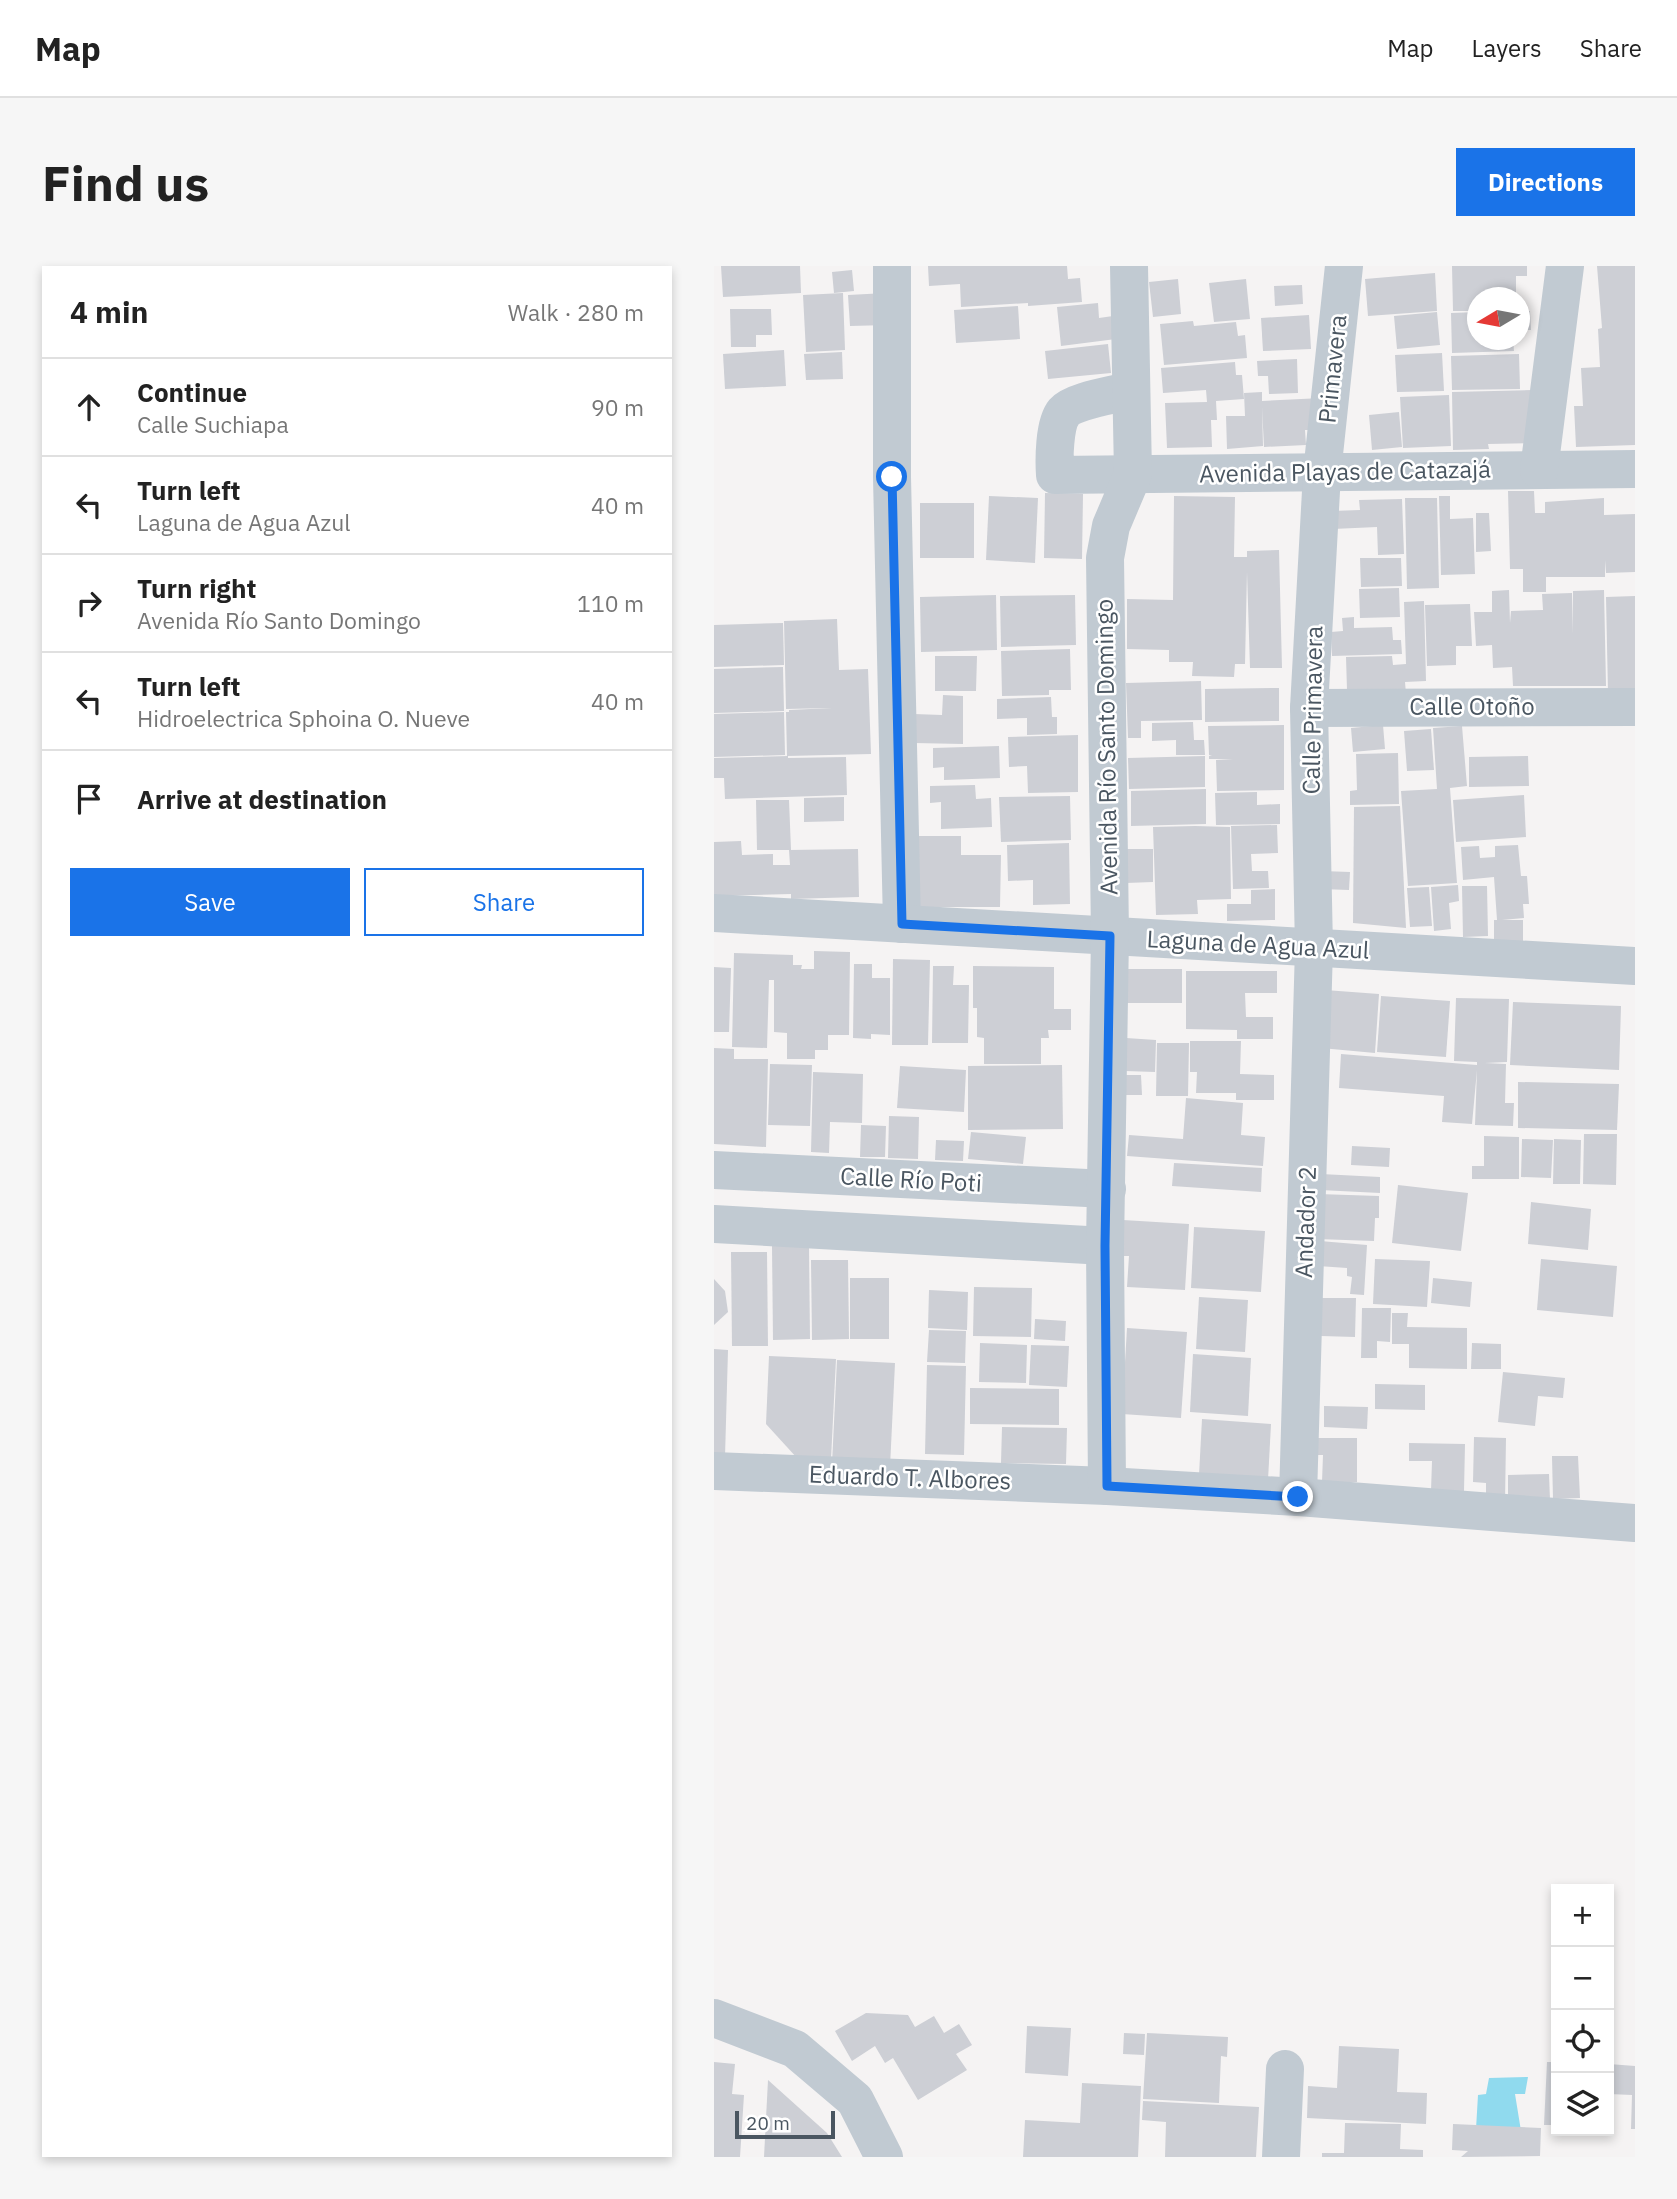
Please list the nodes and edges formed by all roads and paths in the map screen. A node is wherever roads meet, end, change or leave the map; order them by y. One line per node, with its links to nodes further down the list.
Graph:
1 (892, 266): 13 (street)
2 (1129, 266): 5 (street, Avenida Río Santo Domingo)
3 (1344, 266): 8 (street, Primavera)
4 (1565, 266): 7 (street)
5 (1131, 390): 9 (street, Avenida Río Santo Domingo); 9 (street, Avenida Playas de Catazajá)
6 (1635, 469): 7 (street, Avenida Playas de Catazajá)
7 (1539, 471): 8 (street, Avenida Playas de Catazajá)
8 (1322, 473): 9 (street, Avenida Playas de Catazajá); 11 (street, Calle Primavera)
9 (1133, 474): 14 (street, Avenida Río Santo Domingo)
10 (1635, 707): 11 (street, Calle Otoño)
11 (1309, 708): 15 (street, Calle Primavera)
12 (714, 913): 13 (street, Laguna de Agua Azul)
13 (902, 924): 14 (street, Laguna de Agua Azul)
14 (1110, 936): 15 (street, Laguna de Agua Azul); 18 (street, Avenida Río Santo Domingo)
15 (1314, 948): 16 (street, Laguna de Agua Azul); 23 (street, Andador 2)
16 (1635, 967)
17 (714, 1170): 18 (street, Calle Río Poti)
18 (1107, 1189): 20 (street, Avenida Río Santo Domingo)
19 (714, 1224): 20 (street)
20 (1105, 1246): 22 (street, Avenida Río Santo Domingo)
21 (714, 1471): 22 (street, Eduardo T. Albores)
22 (1107, 1486): 23 (street, Eduardo T. Albores)
23 (1298, 1497): 24 (street, Eduardo T. Albores)
24 (1635, 1523)
25 (714, 2018): 27 (street)
26 (1285, 2069): 28 (street)
27 (884, 2157)
28 (1281, 2157)

